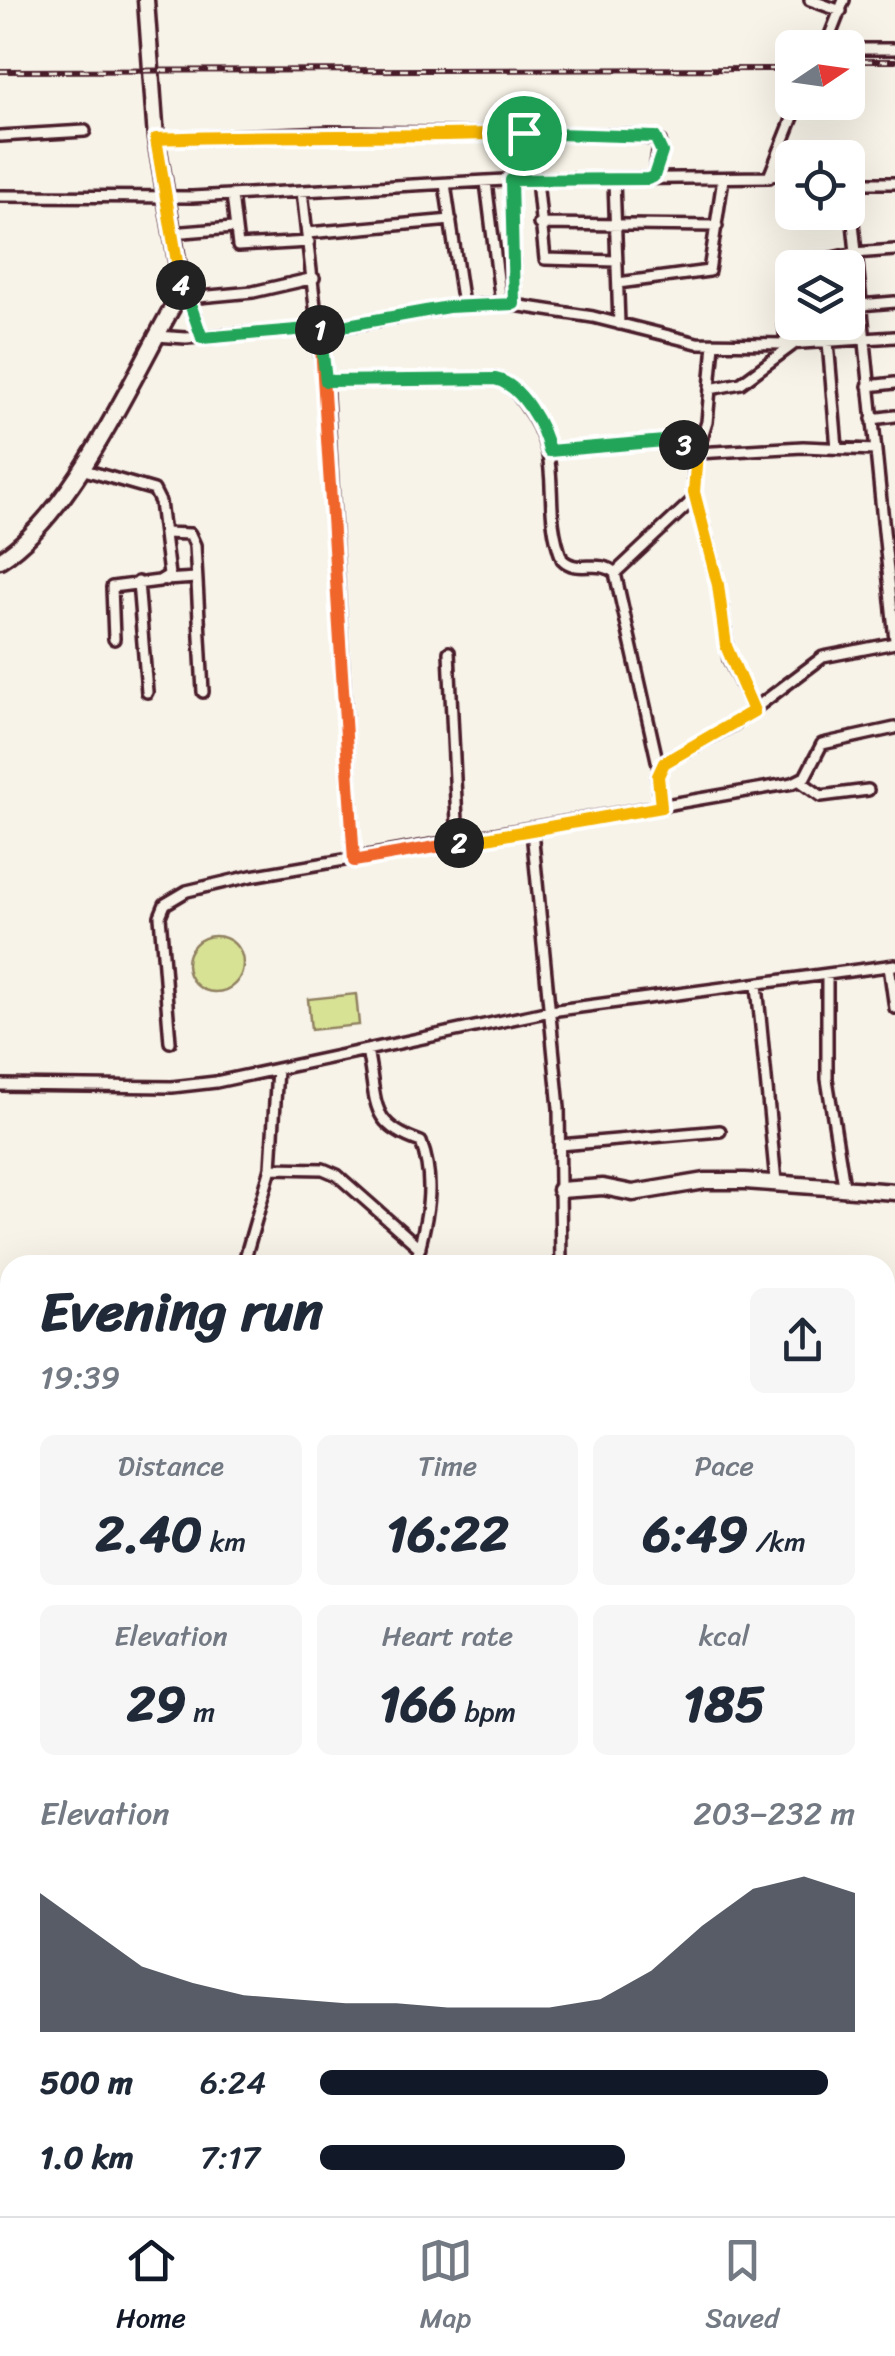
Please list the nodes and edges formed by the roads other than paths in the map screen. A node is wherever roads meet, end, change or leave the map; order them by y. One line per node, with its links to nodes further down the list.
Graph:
1 (146, 0): 10 (main road)
2 (810, 0): 3 (street)
3 (842, 5): 4 (street)
4 (832, 30)
5 (865, 49): 6 (street)
6 (895, 49)
7 (792, 120): 11 (street)
8 (86, 131): 9 (street)
9 (0, 136)
10 (156, 139): 13 (street); 25 (main road)
11 (772, 174): 12 (street); 14 (street)
12 (775, 175)
13 (654, 176): 14 (street); 17 (street)
14 (723, 178): 29 (street)
15 (511, 180): 16 (street); 18 (street); 41 (street)
16 (537, 180): 17 (street); 28 (street)
17 (614, 180): 27 (street)
18 (486, 182): 21 (street); 40 (street)
19 (865, 183): 20 (street)
20 (895, 183)
21 (446, 184): 22 (street); 26 (street)
22 (302, 190): 23 (street); 32 (street)
23 (232, 195): 25 (street); 30 (street)
24 (0, 196): 25 (street)
25 (163, 196): 31 (main road)
26 (450, 220): 32 (street); 43 (street)
27 (616, 222): 28 (street); 29 (street); 35 (street)
28 (540, 224): 35 (street)
29 (717, 226): 37 (street)
30 (233, 228): 31 (street); 32 (street)
31 (170, 233): 38 (main road)
32 (308, 237): 36 (street)
33 (895, 250): 34 (street)
34 (865, 252)
35 (617, 261): 37 (street)
36 (314, 278): 38 (street); 45 (street)
37 (618, 283): 44 (street)
38 (183, 299): 46 (main road); 48 (street)
39 (895, 302): 42 (street)
40 (501, 303): 41 (street); 43 (street)
41 (514, 304): 44 (street)
42 (865, 305)
43 (463, 306): 45 (street)
44 (619, 324): 54 (street)
45 (320, 328): 48 (street); 56 (street)
46 (156, 336): 48 (street); 66 (main road)
47 (895, 337): 49 (street)
48 (202, 338)
49 (865, 339)
50 (791, 340): 55 (street)
51 (851, 340): 53 (street)
52 (862, 340): 58 (street)
53 (828, 342): 55 (street); 62 (street)
54 (714, 344): 55 (street); 59 (street)
55 (791, 344): 59 (street)
56 (326, 381): 64 (street); 87 (street)
57 (895, 383): 58 (street)
58 (868, 386): 61 (street)
59 (710, 389): 65 (street)
60 (895, 416): 61 (street)
61 (872, 419): 63 (street)
62 (837, 448): 63 (street); 65 (street)
63 (876, 450): 75 (street)
64 (549, 451): 65 (street); 70 (street)
65 (697, 452): 67 (street)
66 (81, 469): 68 (street); 69 (main road)
67 (695, 498): 70 (street); 79 (street)
68 (164, 533): 71 (street); 72 (street)
69 (0, 560)
70 (615, 573): 81 (street)
71 (196, 578): 72 (street); 78 (street)
72 (166, 580): 73 (street)
73 (138, 582): 74 (street); 77 (street)
74 (114, 639)
75 (895, 642): 79 (street)
76 (449, 652): 86 (street)
77 (147, 692)
78 (203, 692)
79 (754, 711): 81 (street)
80 (895, 728): 82 (street)
81 (659, 769): 84 (street)
82 (800, 780): 83 (street); 84 (street)
83 (868, 790)
84 (661, 807): 85 (street)
85 (532, 831): 86 (street); 92 (street)
86 (458, 843): 87 (street)
87 (354, 861): 93 (street)
88 (892, 966): 89 (street); 91 (street)
89 (827, 975): 90 (street); 101 (street)
90 (756, 984): 92 (street); 100 (street)
91 (895, 1008)
92 (550, 1011): 94 (street); 98 (street)
93 (170, 1042)
94 (367, 1050): 95 (street); 104 (street)
95 (277, 1069): 96 (street); 99 (street)
96 (0, 1085)
97 (720, 1131): 98 (street)
98 (560, 1145): 102 (street)
99 (270, 1168): 104 (street); 105 (street)
100 (776, 1182): 101 (main road); 102 (main road)
101 (844, 1186): 103 (main road)
102 (560, 1190): 107 (street)
103 (895, 1192)
104 (420, 1248): 106 (street)
105 (246, 1255)
106 (418, 1255)
107 (561, 1255)
108 (0, 2074): 109 (street)
109 (0, 2099)

